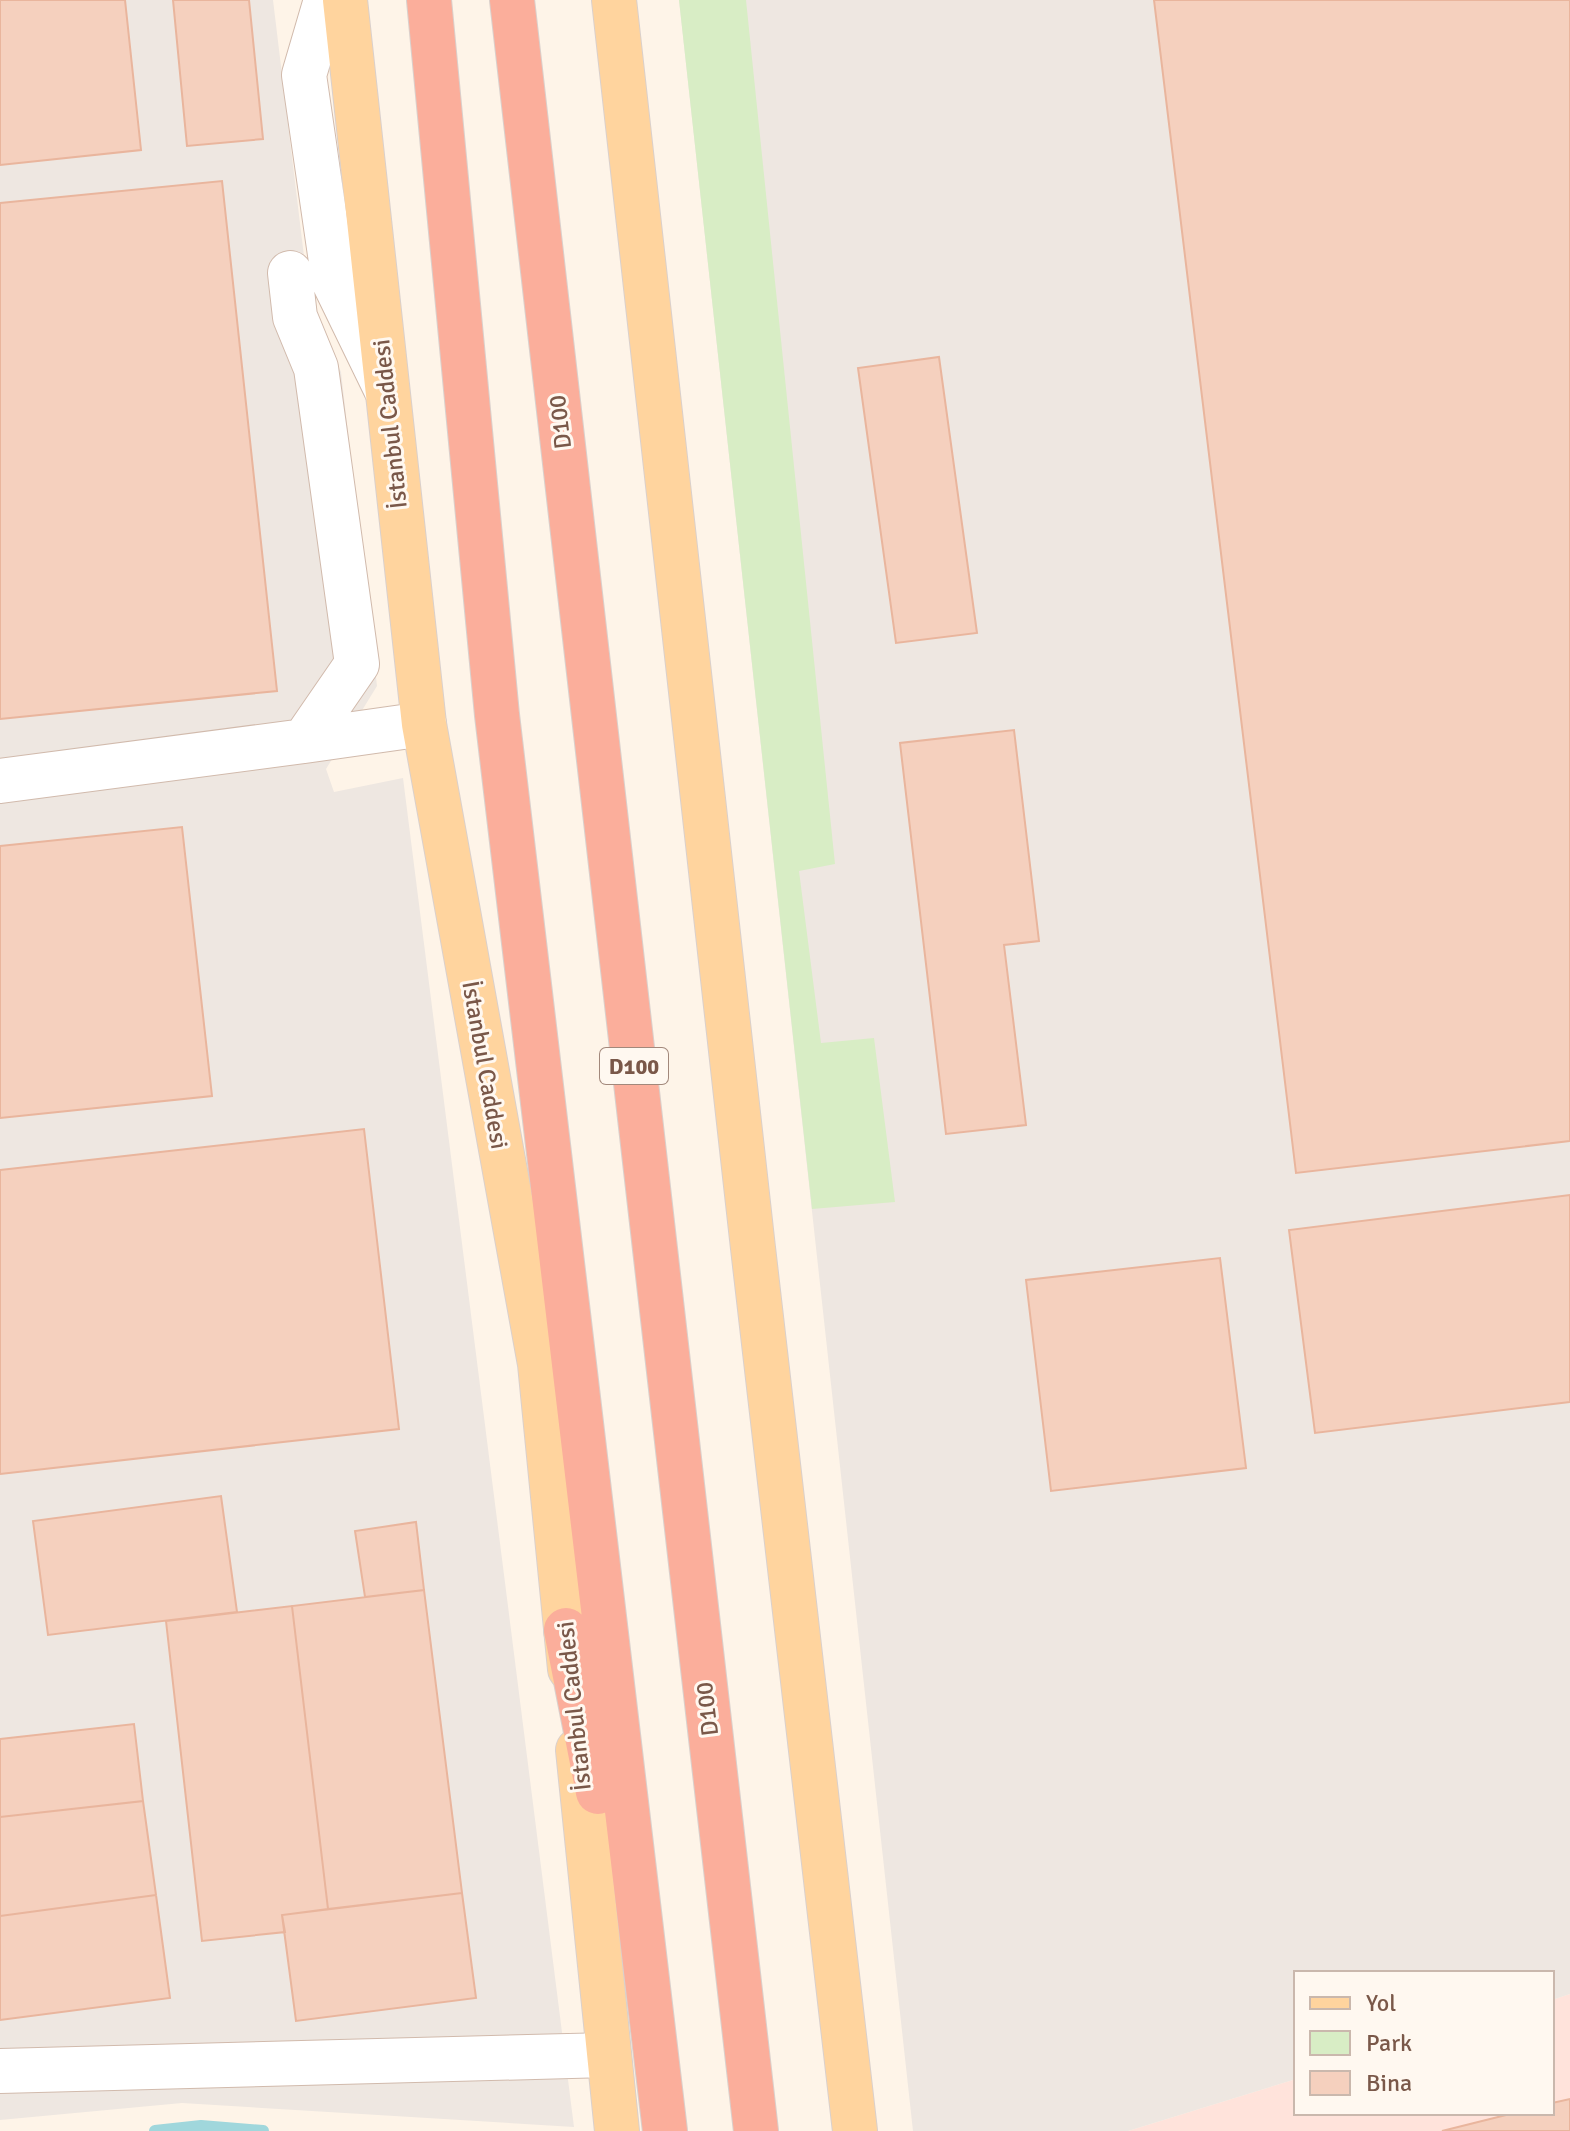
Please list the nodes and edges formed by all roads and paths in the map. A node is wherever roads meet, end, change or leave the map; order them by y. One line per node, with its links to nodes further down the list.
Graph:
1 (326, 0): 7 (lane)
2 (345, 0): 7 (main road, İstanbul Caddesi)
3 (429, 0): 15 (highway)
4 (512, 0): 16 (highway, D100 / D100)
5 (614, 0): 17 (main road)
6 (290, 273): 9 (lane)
7 (386, 389): 8 (main road, İstanbul Caddesi)
8 (424, 724): 9 (lane); 11 (main road, İstanbul Caddesi)
9 (304, 741): 10 (lane)
10 (0, 781)
11 (566, 1630): 12 (main road, İstanbul Caddesi); 15 (highway)
12 (608, 2055): 13 (lane); 14 (main road, İstanbul Caddesi)
13 (0, 2071)
14 (617, 2131)
15 (664, 2131)
16 (756, 2131)
17 (855, 2131)

